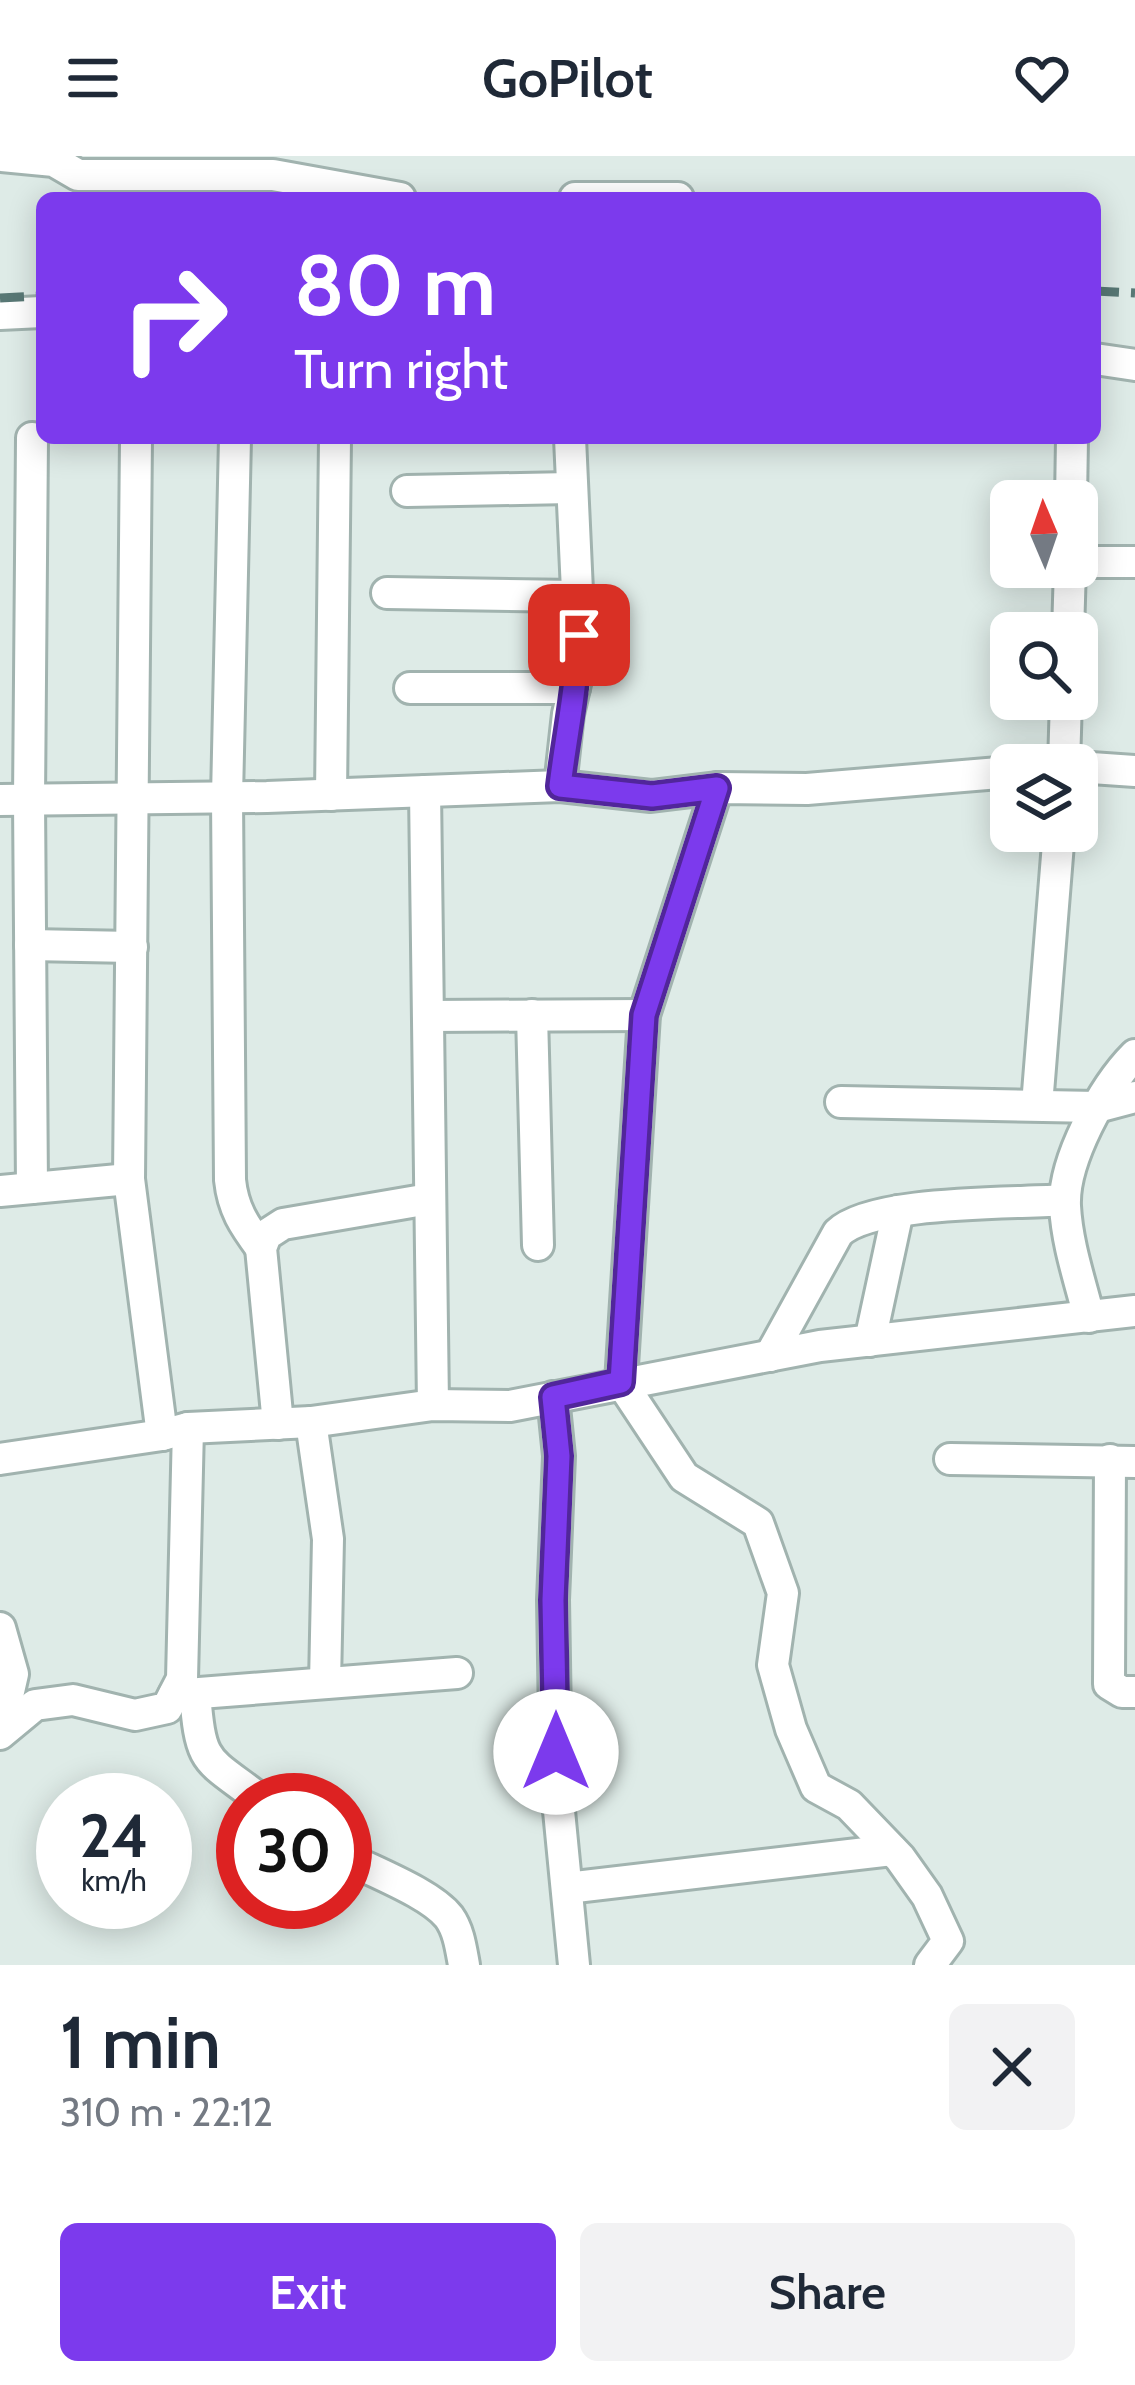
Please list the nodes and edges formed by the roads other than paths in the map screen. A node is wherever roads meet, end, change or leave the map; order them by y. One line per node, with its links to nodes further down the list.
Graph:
1 (2, 156): 2 (street)
2 (367, 192)
3 (36, 312): 4 (street)
4 (0, 314)
5 (1101, 359): 6 (street)
6 (1135, 365)
7 (32, 438): 31 (street)
8 (136, 444): 30 (street)
9 (236, 444): 29 (street)
10 (335, 444): 28 (street)
11 (570, 444): 14 (street)
12 (1072, 444): 13 (street)
13 (1071, 480)
14 (571, 488): 15 (street); 19 (street)
15 (407, 491)
16 (1135, 562): 17 (street)
17 (1098, 564)
18 (387, 593): 19 (street)
19 (575, 596): 21 (street)
20 (410, 688): 21 (street)
21 (574, 688): 25 (street)
22 (1098, 768): 23 (street)
23 (1135, 771)
24 (990, 774): 26 (street)
25 (560, 786): 26 (street); 27 (street)
26 (717, 788): 37 (street)
27 (425, 791): 28 (street); 38 (street)
28 (331, 795): 29 (street)
29 (227, 797): 30 (street); 51 (street)
30 (134, 799): 31 (street); 34 (street)
31 (14, 800): 33 (street)
32 (1057, 852): 42 (street)
33 (30, 945): 34 (street); 35 (street)
34 (132, 947): 44 (street)
35 (15, 1000): 45 (street)
36 (532, 1015): 37 (street); 38 (street); 50 (street)
37 (644, 1015): 56 (street)
38 (429, 1016): 47 (street)
39 (1135, 1055): 43 (street)
40 (1135, 1097): 43 (street)
41 (841, 1102): 42 (street)
42 (1037, 1106): 43 (street)
43 (1097, 1107): 48 (street)
44 (129, 1178): 45 (street); 61 (street)
45 (32, 1188): 46 (street)
46 (0, 1191)
47 (429, 1199): 51 (street); 58 (street)
48 (1064, 1200): 49 (street); 53 (street)
49 (898, 1211): 54 (street); 55 (street)
50 (538, 1245)
51 (261, 1248): 60 (street)
52 (1135, 1311): 53 (street)
53 (1089, 1317): 54 (street)
54 (870, 1342): 55 (street)
55 (770, 1356): 56 (street)
56 (621, 1382): 57 (street); 72 (street)
57 (553, 1397): 58 (street); 74 (street)
58 (433, 1406): 59 (street)
59 (310, 1422): 60 (street); 67 (street)
60 (278, 1424): 61 (street)
61 (175, 1432): 62 (street); 69 (street)
62 (0, 1459)
63 (950, 1460): 64 (street)
64 (1122, 1461): 68 (street)
65 (0, 1628): 70 (street)
66 (457, 1673): 67 (street)
67 (325, 1683): 69 (street)
68 (1135, 1692)
69 (184, 1694): 70 (street); 71 (street)
70 (0, 1733)
71 (226, 1773)
72 (892, 1850): 74 (street); 77 (street)
73 (372, 1872): 75 (street)
74 (567, 1888): 76 (street)
75 (464, 1965)
76 (574, 1965)
77 (930, 1965)

